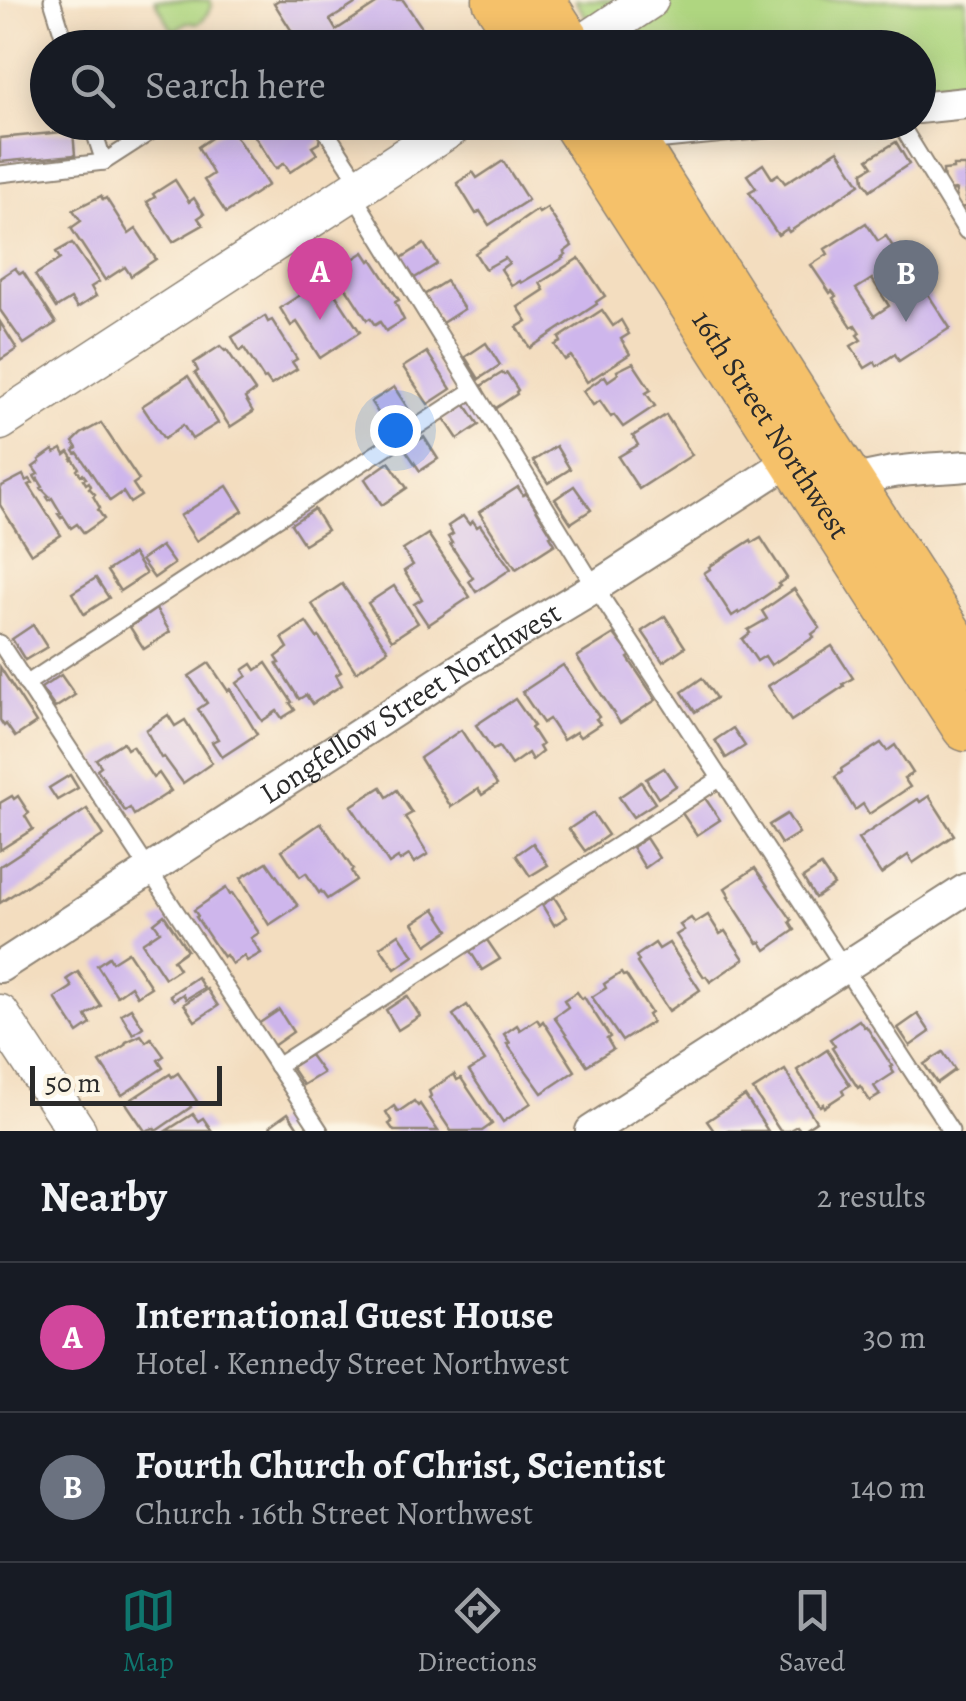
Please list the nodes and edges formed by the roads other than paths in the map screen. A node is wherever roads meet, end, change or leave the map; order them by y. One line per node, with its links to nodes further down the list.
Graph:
1 (52, 0): 5 (lane)
2 (497, 0): 6 (main road)
3 (540, 0): 7 (main road)
4 (649, 0): 8 (street)
5 (61, 30)
6 (516, 30)
7 (561, 30)
8 (602, 30)
9 (966, 103): 10 (street)
10 (936, 106)
11 (97, 140): 18 (lane)
12 (138, 140): 18 (lane)
13 (330, 140): 20 (lane)
14 (431, 140): 20 (street)
15 (589, 140): 24 (main road, 16th Street Northwest)
16 (631, 140): 24 (main road, 16th Street Northwest)
17 (909, 140): 21 (lane)
18 (104, 162): 19 (lane)
19 (0, 174)
20 (356, 188): 22 (lane); 23 (street)
21 (966, 231)
22 (473, 390): 27 (lane); 30 (lane)
23 (0, 421)
24 (807, 450): 26 (main road, 16th Street Northwest); 27 (street, Longfellow Street Northwest)
25 (966, 466): 26 (street)
26 (834, 491): 29 (main road, 16th Street Northwest); 31 (main road, 16th Street Northwest)
27 (595, 587): 32 (lane); 33 (street, Longfellow Street Northwest)
28 (0, 643): 30 (lane)
29 (966, 662)
30 (26, 684): 33 (lane)
31 (966, 727)
32 (721, 778): 36 (lane); 39 (lane)
33 (149, 871): 35 (street, Longfellow Street Northwest); 39 (lane)
34 (966, 890): 36 (street)
35 (0, 967)
36 (845, 967): 43 (street); 44 (lane)
37 (0, 1014): 41 (street)
38 (0, 1054): 40 (street)
39 (277, 1066): 42 (lane)
40 (50, 1131)
41 (76, 1131)
42 (320, 1131)
43 (590, 1131)
44 (951, 1131)

